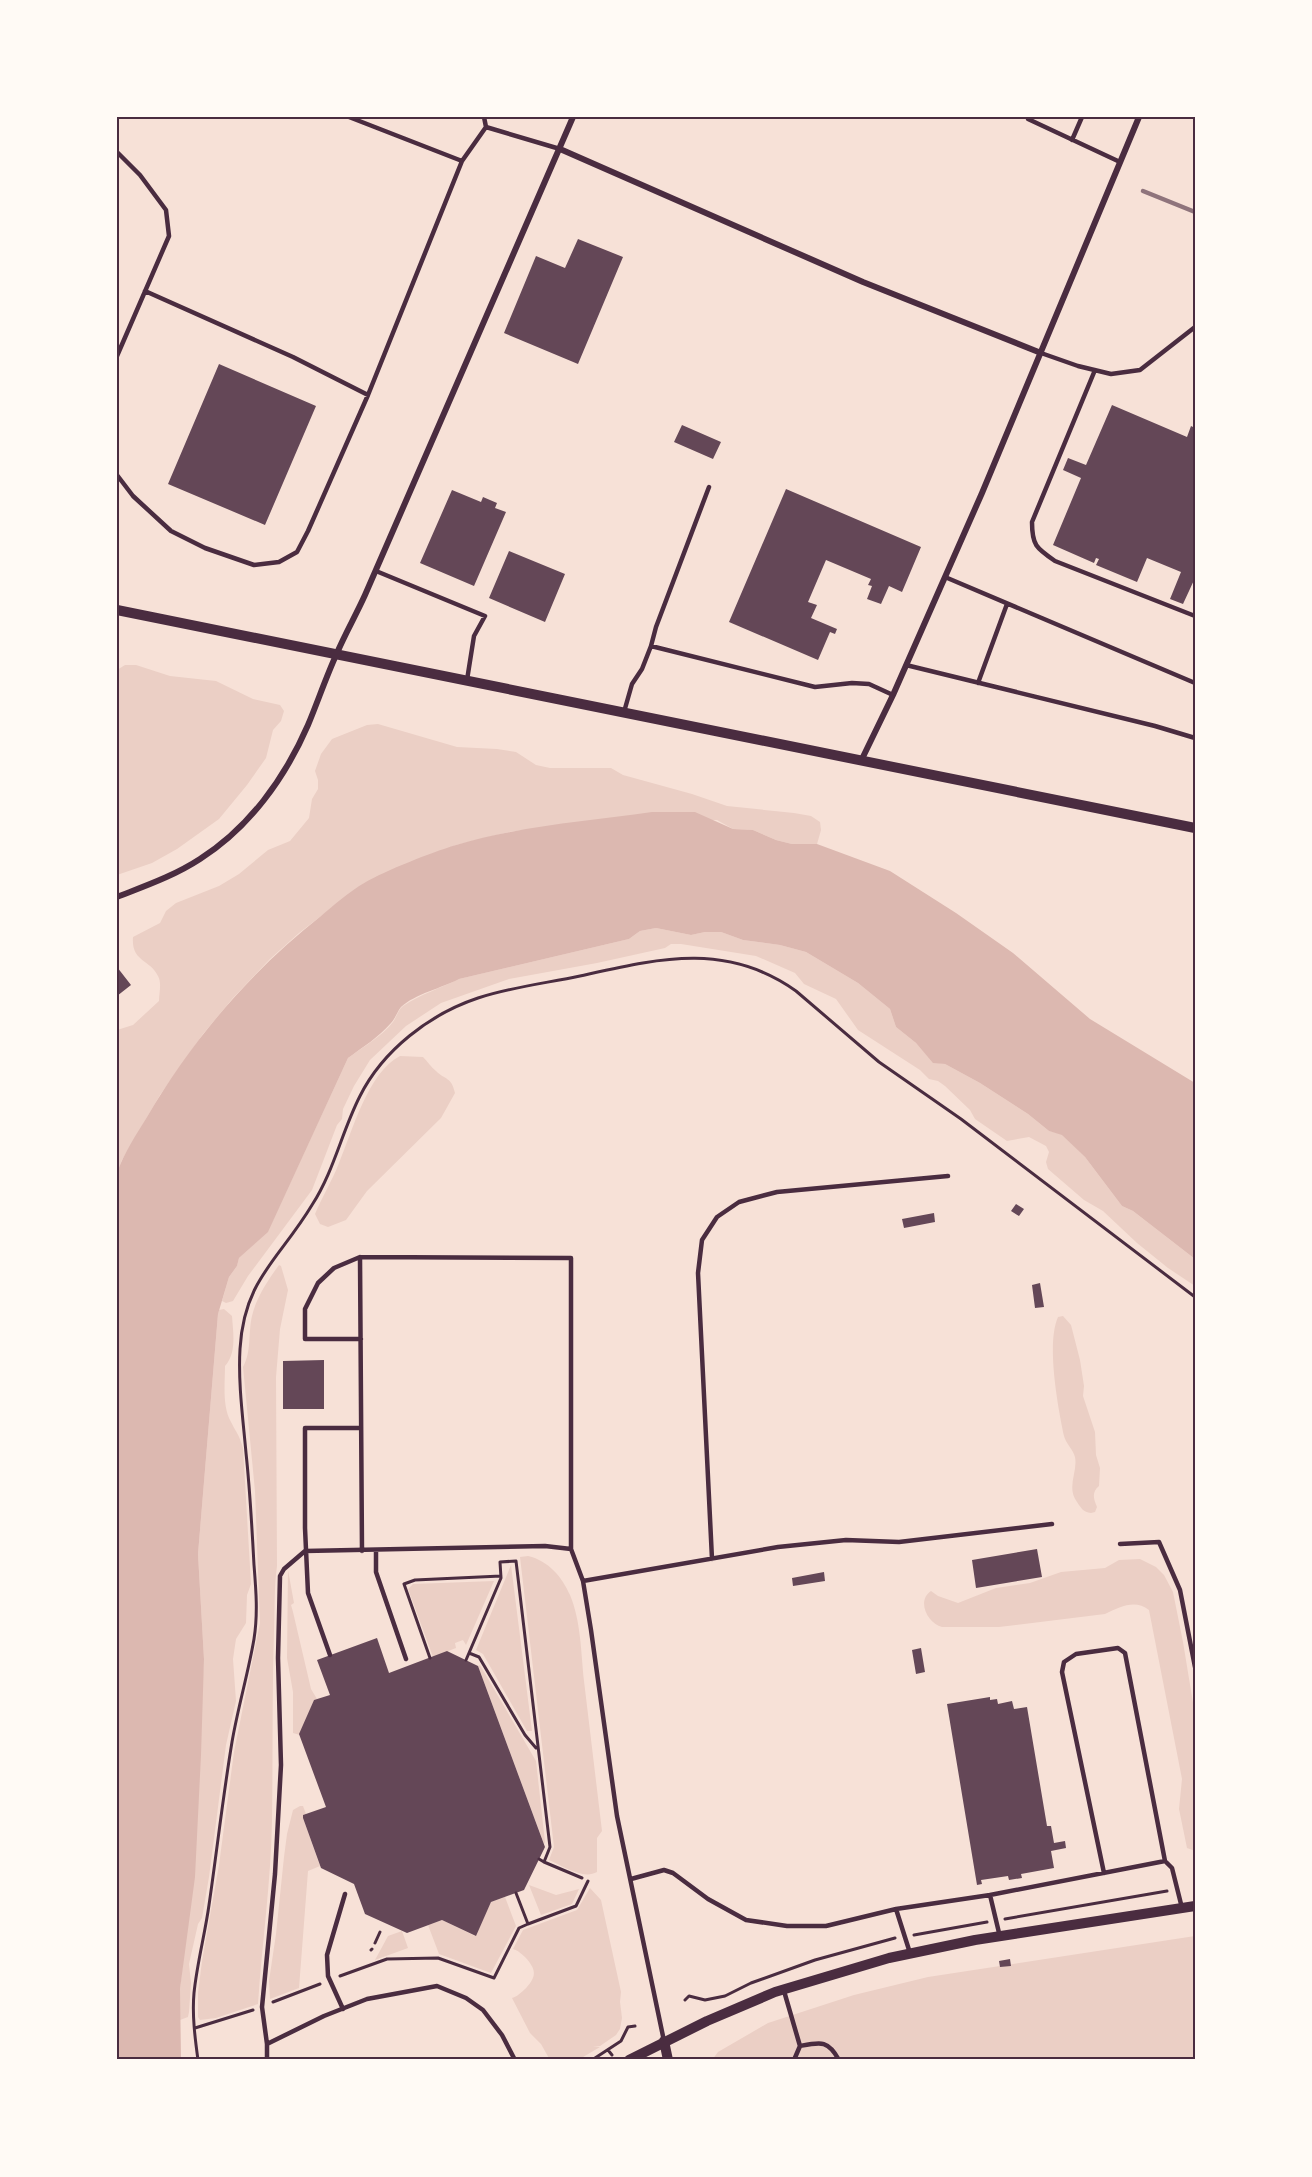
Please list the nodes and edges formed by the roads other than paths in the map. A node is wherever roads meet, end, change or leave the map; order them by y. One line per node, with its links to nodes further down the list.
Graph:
1 (349, 117): 11 (lane)
2 (484, 117): 7 (lane)
3 (573, 117): 9 (street)
4 (1028, 117): 8 (lane)
5 (1082, 117): 8 (lane)
6 (1139, 117): 12 (street)
7 (486, 127): 9 (lane); 11 (lane)
8 (1072, 140): 12 (lane)
9 (560, 148): 15 (street); 21 (street)
10 (117, 153): 13 (lane)
11 (462, 161): 18 (lane)
12 (1120, 162): 15 (street)
13 (145, 291): 16 (lane); 18 (lane)
14 (1195, 327): 17 (lane)
15 (1041, 353): 17 (lane); 22 (street)
16 (117, 356)
17 (1095, 370): 25 (lane)
18 (368, 395): 19 (lane)
19 (117, 475)
20 (708, 487): 26 (lane)
21 (376, 571): 27 (street); 29 (lane)
22 (945, 577): 23 (lane); 28 (street)
23 (1007, 604): 30 (lane); 31 (lane)
24 (117, 610): 27 (street)
25 (1195, 616)
26 (651, 646): 32 (lane); 33 (lane)
27 (336, 653): 29 (street); 37 (street)
28 (906, 665): 30 (lane); 32 (street)
29 (467, 680): 33 (street)
30 (978, 683): 34 (lane)
31 (1195, 683)
32 (893, 694): 35 (street)
33 (624, 712): 35 (street)
34 (1195, 738)
35 (861, 761): 36 (street)
36 (1195, 828)
37 (117, 897)
38 (948, 1176): 48 (lane)
39 (360, 1257): 40 (lane); 40 (lane); 44 (lane)
40 (361, 1339): 41 (lane)
41 (361, 1428): 46 (lane); 47 (lane)
42 (1052, 1524): 48 (lane)
43 (1120, 1544): 52 (lane)
44 (572, 1549): 45 (lane); 49 (lane)
45 (376, 1550): 47 (lane); 51 (lane)
46 (305, 1551): 47 (lane); 50 (lane); 66 (lane)
47 (362, 1551)
48 (712, 1559): 49 (lane)
49 (583, 1581): 55 (lane)
50 (330, 1655)
51 (406, 1659)
52 (1195, 1667)
53 (1165, 1862): 54 (lane); 54 (lane); 59 (lane)
54 (1104, 1873): 57 (lane)
55 (631, 1879): 60 (lane); 65 (lane)
56 (345, 1894): 64 (lane)
57 (990, 1895): 60 (lane); 61 (lane)
58 (1195, 1906): 59 (street)
59 (1182, 1908): 61 (street)
60 (896, 1909): 62 (lane)
61 (1000, 1937): 62 (street)
62 (910, 1953): 63 (street)
63 (783, 1990): 65 (street); 67 (lane)
64 (343, 2008): 66 (lane); 69 (lane)
65 (664, 2041): 70 (street); 71 (street)
66 (267, 2044): 68 (lane)
67 (800, 2046): 72 (lane); 73 (lane)
68 (267, 2060)
69 (515, 2060)
70 (629, 2060)
71 (668, 2060)
72 (794, 2060)
73 (839, 2060)

